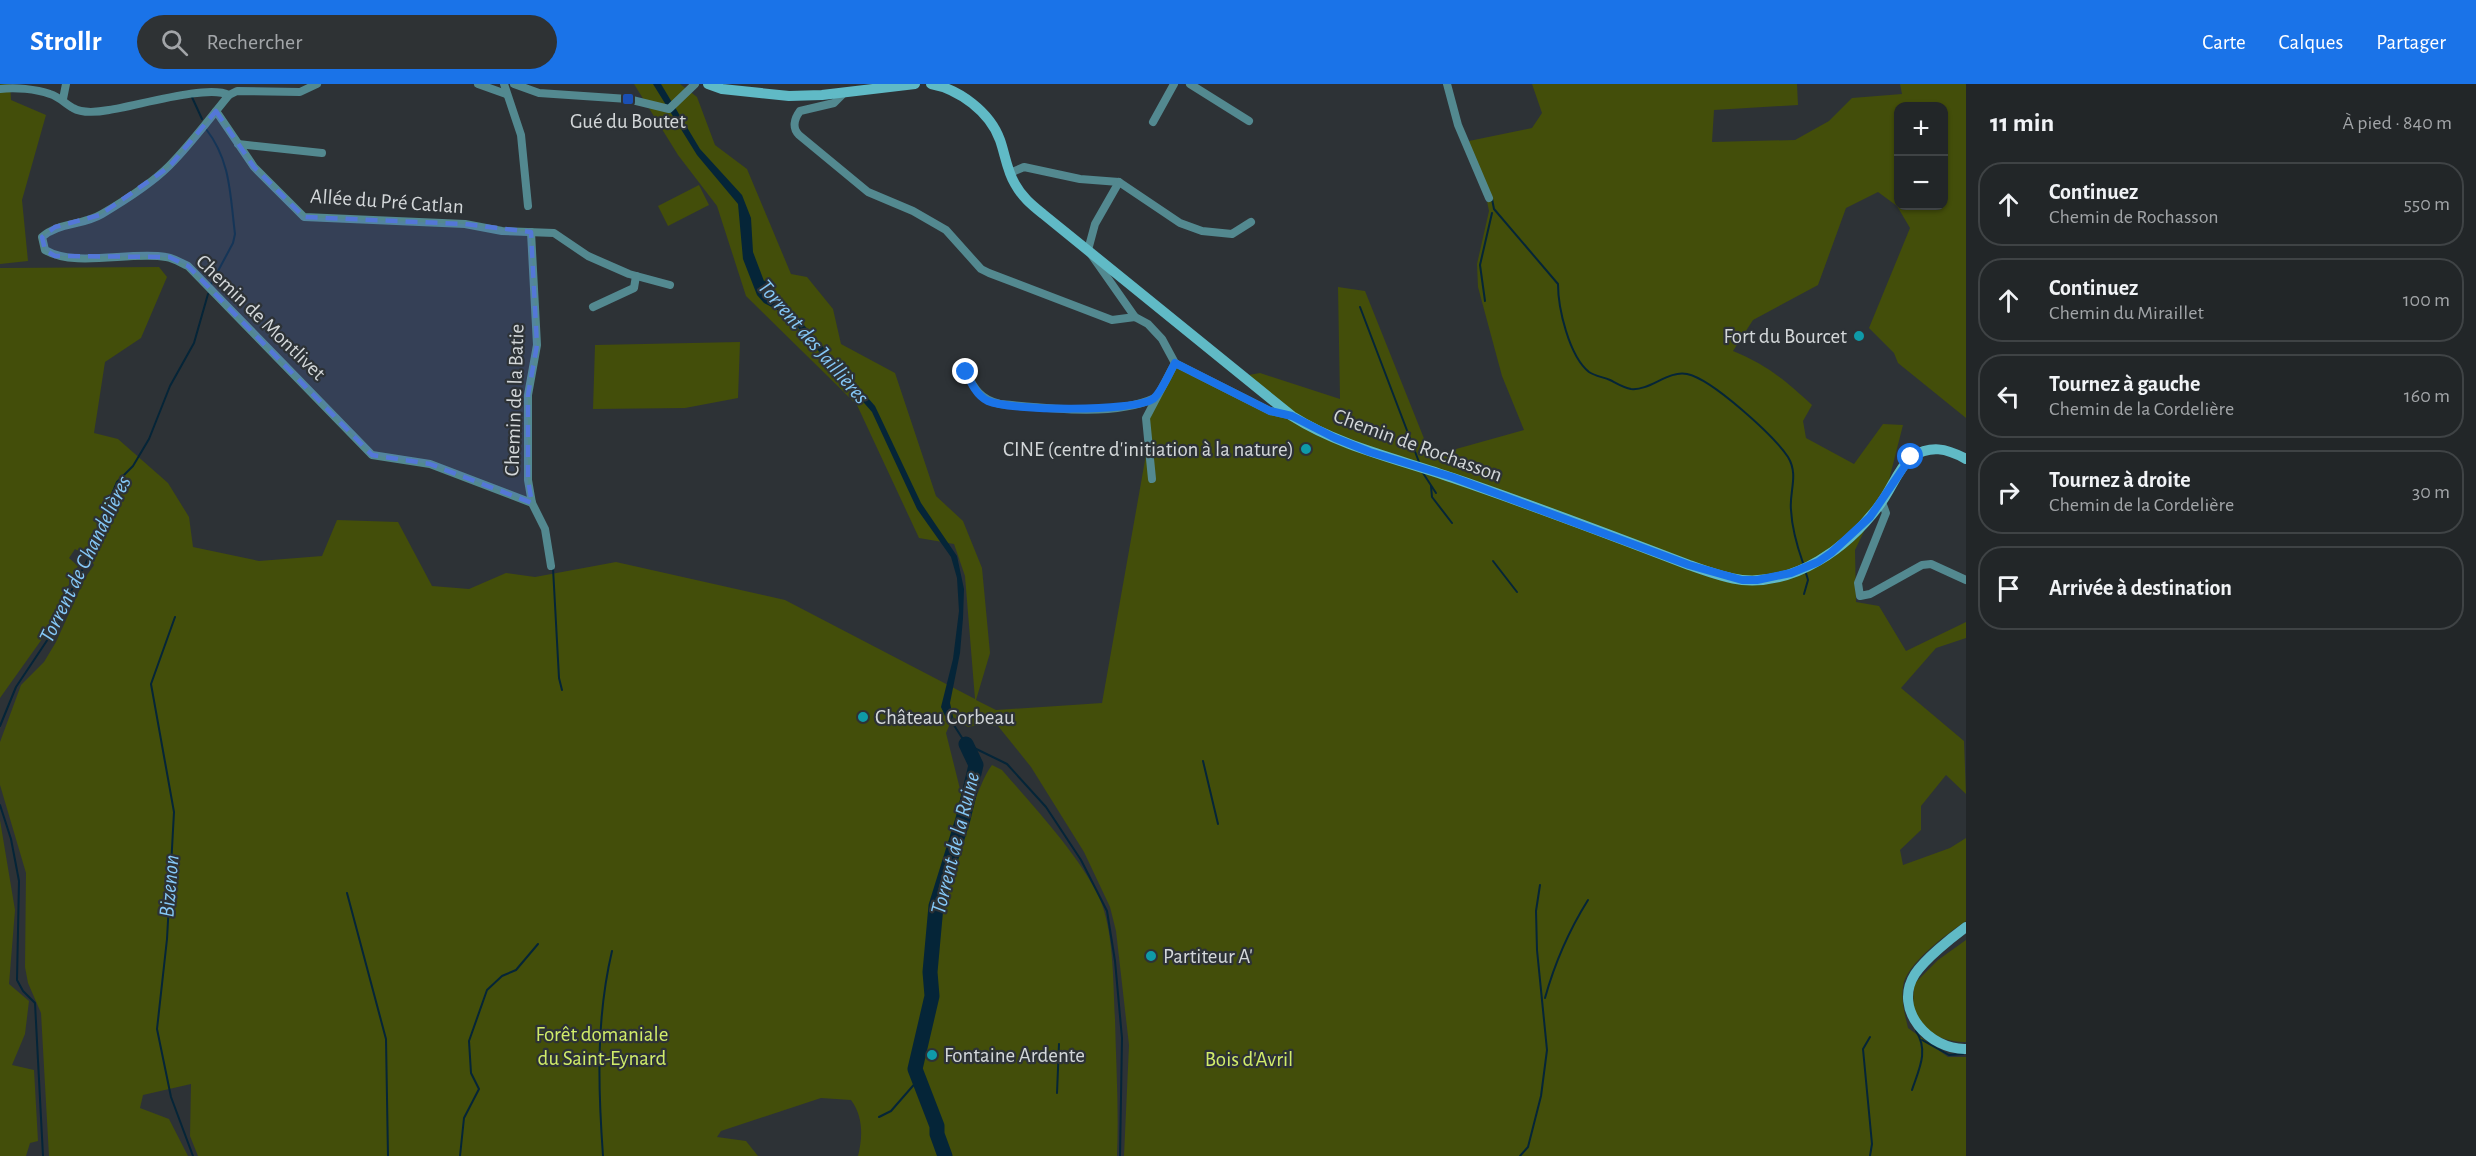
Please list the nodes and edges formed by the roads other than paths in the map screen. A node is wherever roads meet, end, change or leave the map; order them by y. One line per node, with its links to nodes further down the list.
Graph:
1 (66, 84): 17 (street)
2 (317, 84): 16 (street)
3 (478, 84): 15 (street)
4 (504, 84): 15 (street)
5 (514, 84): 6 (street)
6 (695, 84)
7 (708, 84): 14 (street)
8 (915, 84): 14 (street)
9 (931, 84): 23 (street, Chemin de Rochasson)
10 (1174, 84): 19 (street)
11 (1190, 84): 20 (street)
12 (1447, 84): 25 (street)
13 (0, 89): 17 (street)
14 (843, 93): 33 (street)
15 (506, 94): 26 (street)
16 (230, 95): 17 (street); 18 (street, Chemin de Montlivet)
17 (63, 99)
18 (216, 111): 21 (street, Allée du Pré Catlan); 41 (street, Chemin de Montlivet)
19 (1153, 122)
20 (1249, 122)
21 (238, 144): 22 (street); 28 (street, Allée du Pré Catlan)
22 (322, 153)
23 (1010, 173): 24 (street); 29 (street, Chemin de Rochasson)
24 (1119, 183): 27 (street); 29 (street)
25 (1489, 198)
26 (528, 206)
27 (1251, 222)
28 (531, 232): 30 (street, Allée du Pré Catlan); 41 (street, Chemin de la Batie)
29 (1088, 250): 33 (street); 37 (street, Chemin de Rochasson)
30 (636, 276): 31 (street, Allée du Pré Catlan); 32 (street)
31 (670, 285)
32 (593, 306)
33 (1135, 317): 34 (street)
34 (1175, 363): 36 (street); 37 (street)
35 (966, 372): 36 (street)
36 (1155, 398): 39 (street)
37 (1292, 416): 40 (street, Chemin de Rochasson)
38 (1966, 459): 40 (street, Chemin de Rochasson)
39 (1152, 479)
40 (1882, 502): 43 (street)
41 (532, 503): 42 (street, Chemin de la Batie)
42 (551, 566)
43 (1966, 580)
44 (1966, 927): 45 (street)
45 (1966, 1049)

